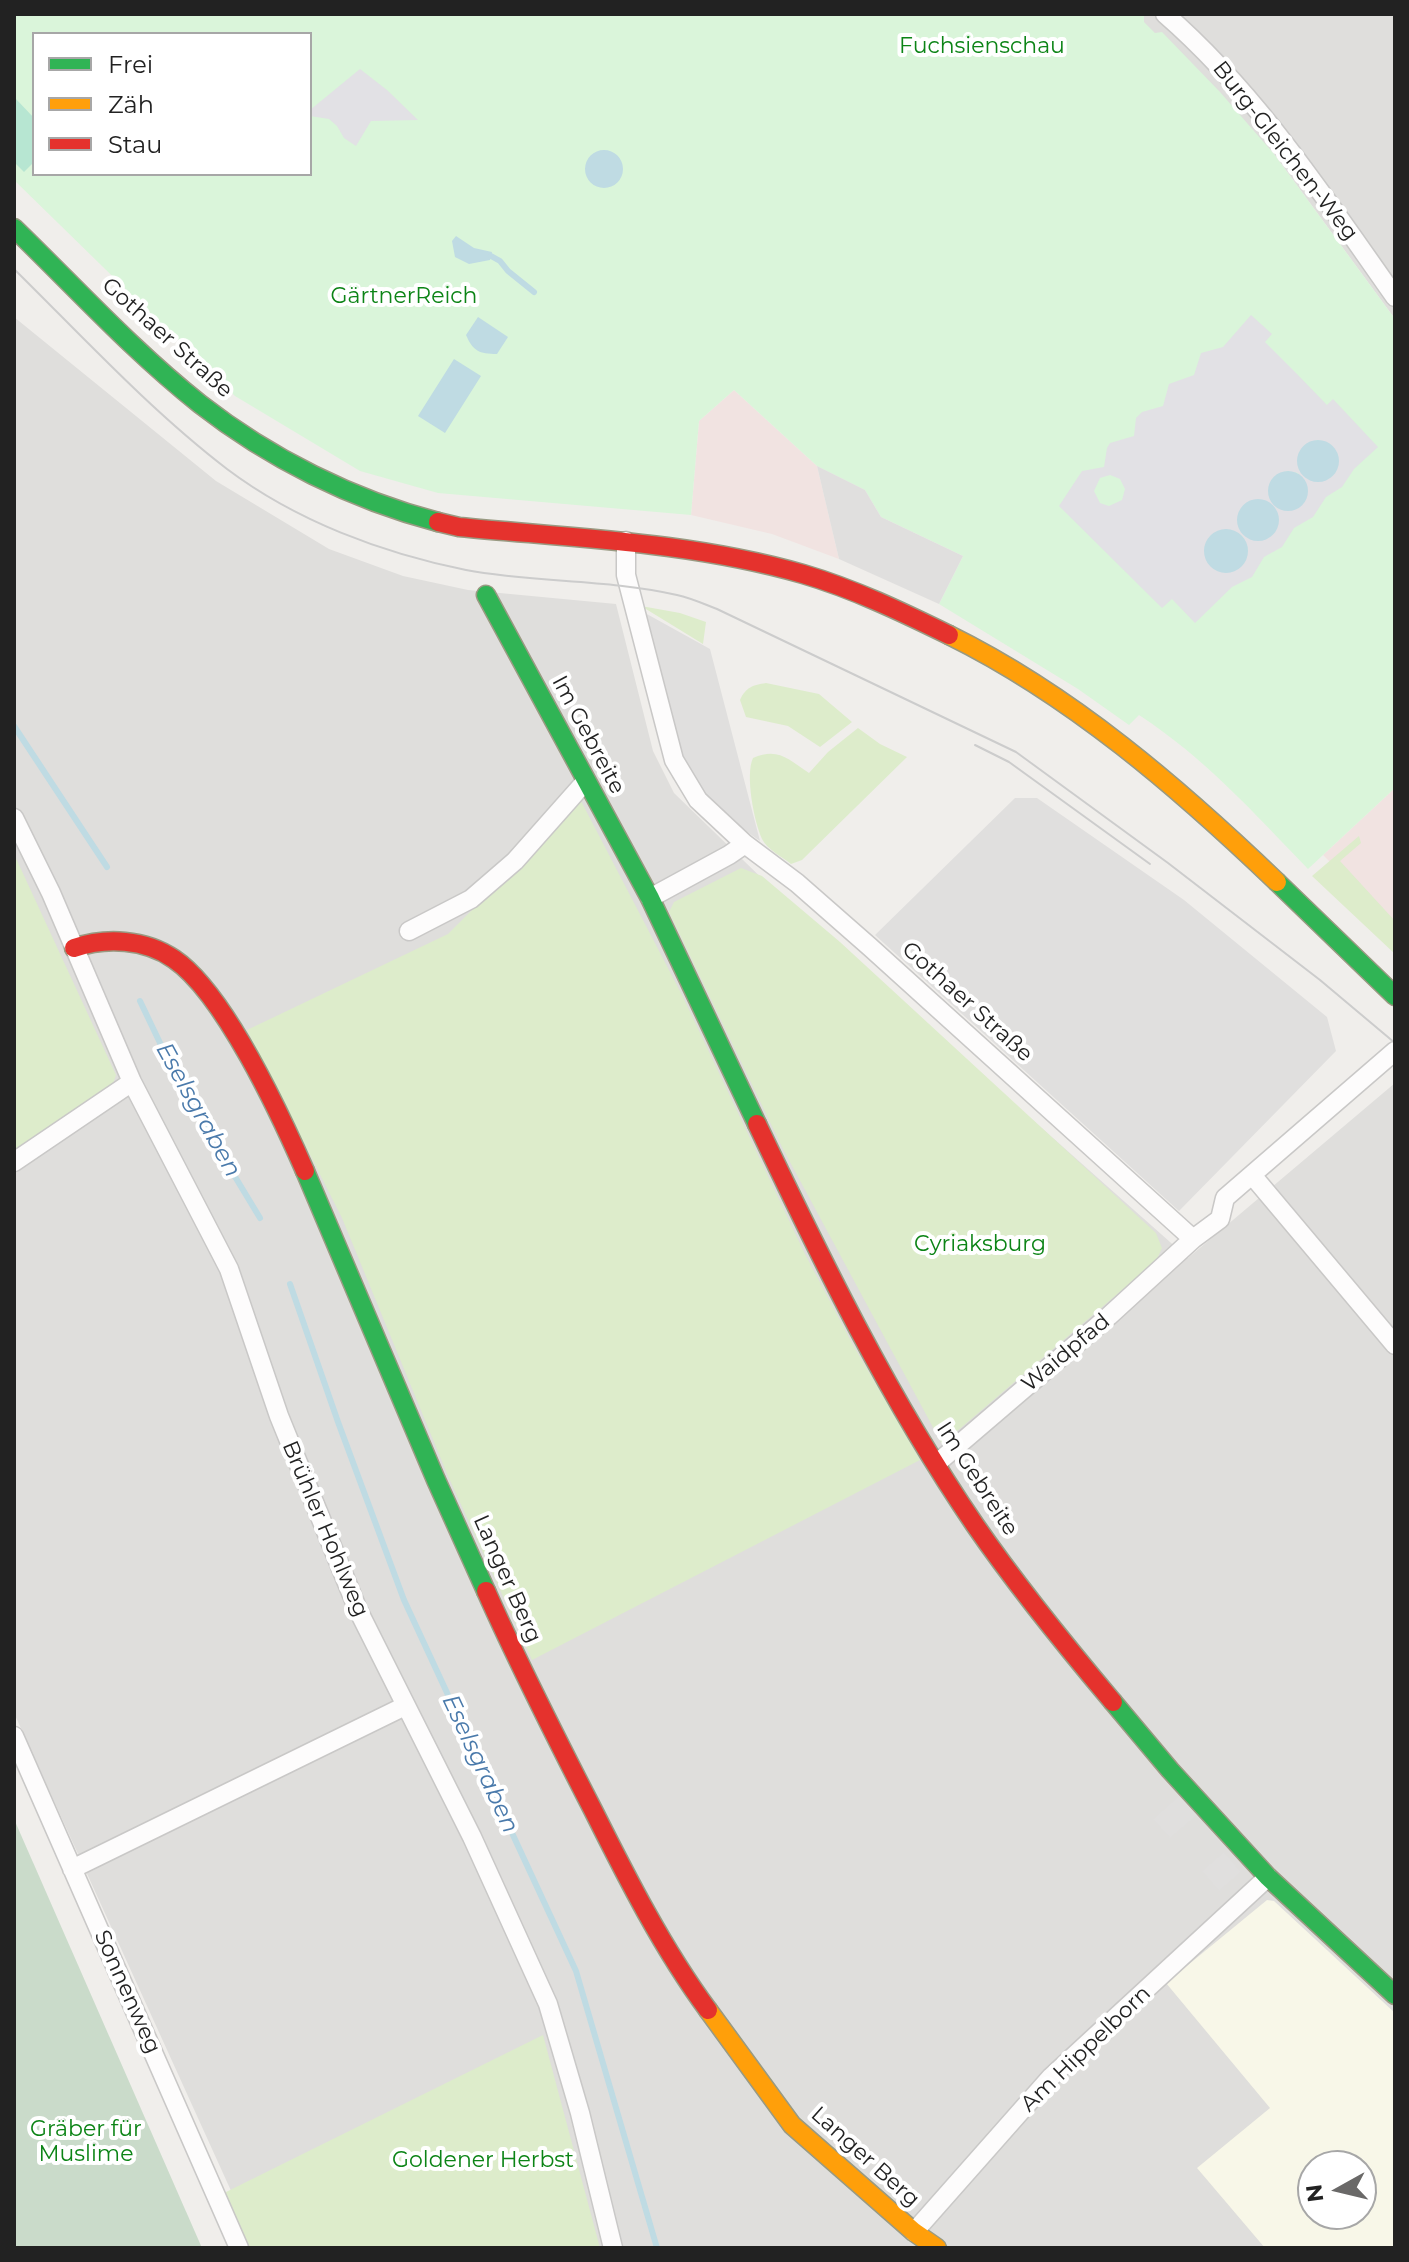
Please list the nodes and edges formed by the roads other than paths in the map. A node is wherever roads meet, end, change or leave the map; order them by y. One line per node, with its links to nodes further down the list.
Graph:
1 (1165, 14): 3 (street, Burg-Gleichen-Weg)
2 (14, 228): 4 (street, Gothaer Straße)
3 (1395, 297)
4 (626, 541): 8 (street, Gothaer Straße); 12 (street, Gothaer Straße)
5 (486, 595): 6 (street, Im Gebreite)
6 (585, 782): 9 (street, Im Gebreite); 10 (street)
7 (14, 818): 11 (street, Brühler Hohlweg)
8 (745, 844): 9 (street); 17 (street, Gothaer Straße)
9 (650, 898): 19 (street, Im Gebreite)
10 (409, 931)
11 (74, 948): 14 (street, Brühler Hohlweg); 25 (street, Langer Berg)
12 (1395, 996)
13 (1395, 1051): 16 (street)
14 (132, 1082): 15 (street); 20 (street, Brühler Hohlweg)
15 (14, 1162)
16 (1252, 1175): 17 (street); 18 (street)
17 (1193, 1239): 19 (street, Waidpfad)
18 (1395, 1345)
19 (936, 1464): 23 (street, Im Gebreite)
20 (405, 1706): 22 (street); 27 (street, Brühler Hohlweg)
21 (14, 1736): 22 (street, Sonnenweg)
22 (72, 1869): 26 (street, Sonnenweg)
23 (1268, 1877): 24 (street, Im Gebreite); 25 (street, Am Hippelborn)
24 (1395, 1995)
25 (914, 2232): 28 (street, Langer Berg)
26 (239, 2248)
27 (613, 2248)
28 (937, 2248)

